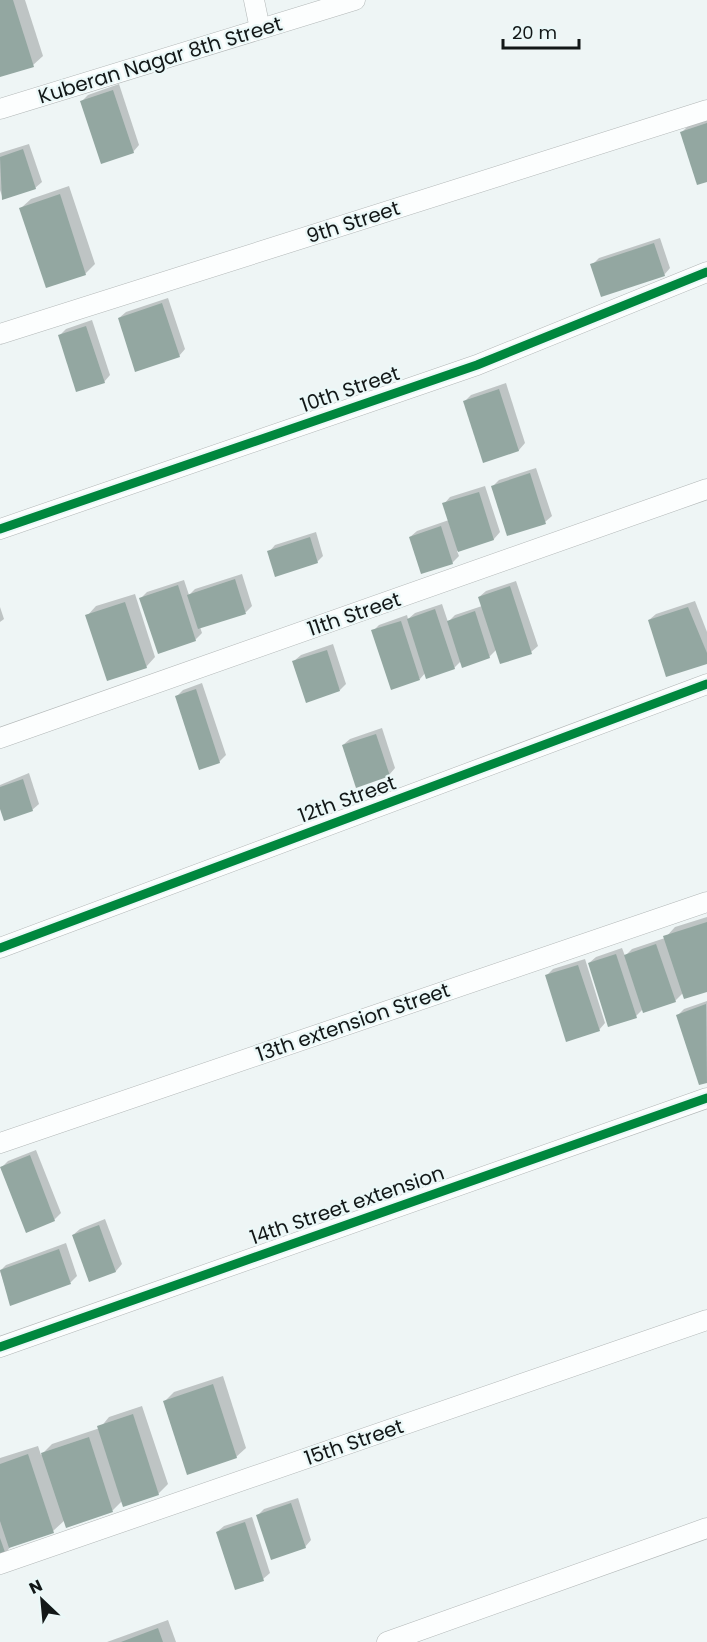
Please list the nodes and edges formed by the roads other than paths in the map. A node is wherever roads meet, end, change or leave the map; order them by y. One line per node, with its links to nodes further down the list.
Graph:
1 (254, 0): 3 (street)
2 (355, 0): 3 (street, Kuberan Nagar 8th Street)
3 (260, 29): 4 (street, Kuberan Nagar 8th Street)
4 (0, 109)
5 (707, 110): 7 (street, 9th Street)
6 (707, 272): 9 (street, 10th Street)
7 (0, 334)
8 (707, 489): 11 (street, 11th Street)
9 (0, 529)
10 (707, 684): 13 (street, 12th Street)
11 (0, 738)
12 (707, 902): 15 (street, 13th extension Street)
13 (0, 948)
14 (707, 1098): 17 (street, 14th Street extension)
15 (0, 1143)
16 (707, 1320): 19 (street, 15th Street)
17 (0, 1347)
18 (707, 1528): 20 (street)
19 (0, 1564)
20 (409, 1638): 21 (street)
21 (387, 1642)

